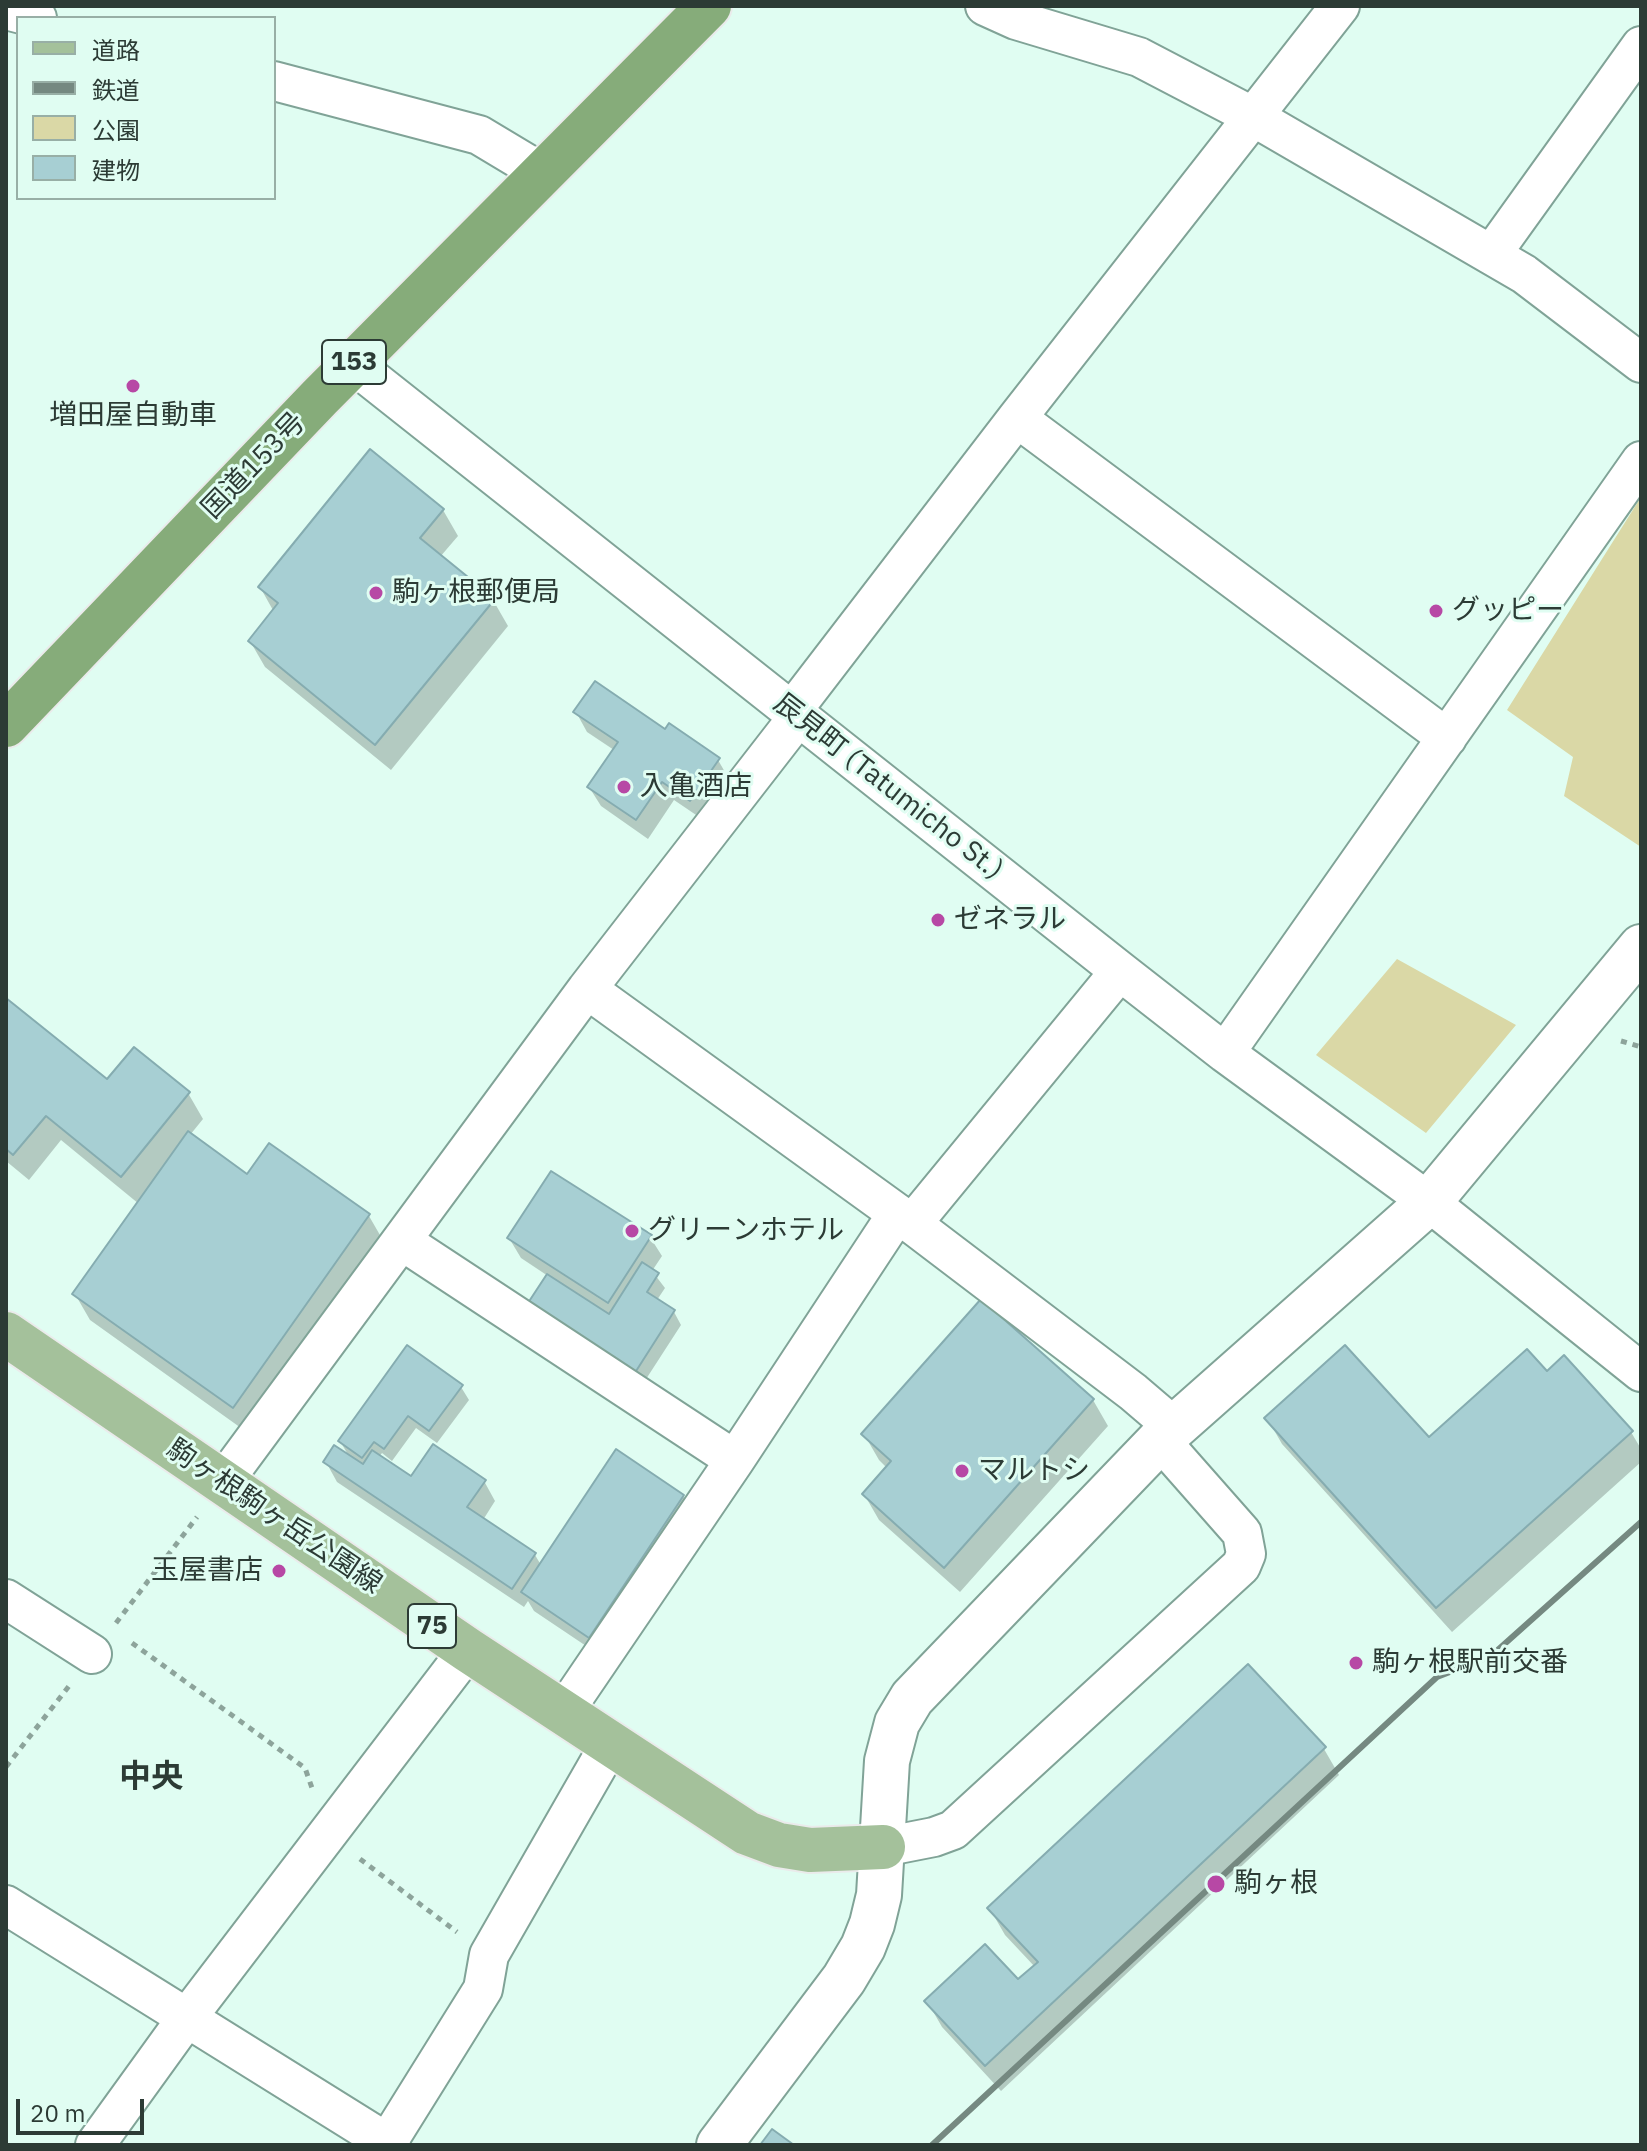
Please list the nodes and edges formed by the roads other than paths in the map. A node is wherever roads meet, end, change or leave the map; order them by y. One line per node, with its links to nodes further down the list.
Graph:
1 (709, 6): 9 (highway, 国道153号 / 153)
2 (985, 6): 8 (street)
3 (1340, 6): 8 (street)
4 (6, 10): 5 (street)
5 (29, 16)
6 (1641, 46): 10 (street)
7 (276, 82): 9 (street)
8 (1252, 116): 10 (street); 13 (street)
9 (544, 174): 12 (highway, 国道153号 / 153)
10 (1491, 255): 11 (street)
11 (1641, 363)
12 (353, 364): 15 (street, 辰見町 (Tatumicho St.)); 16 (highway, 国道153号 / 153)
13 (1017, 418): 15 (street); 17 (street)
14 (1641, 461): 17 (street)
15 (795, 714): 19 (street, 辰見町 (Tatumicho St.)); 20 (street)
16 (6, 725)
17 (1447, 738): 21 (street)
18 (1641, 947): 22 (street)
19 (1120, 971): 21 (street, 辰見町 (Tatumicho St.)); 23 (street)
20 (587, 989): 23 (street); 24 (street)
21 (1225, 1053): 22 (street, 辰見町 (Tatumicho St.))
22 (1429, 1202): 26 (street, 辰見町 (Tatumicho St.)); 27 (street)
23 (905, 1219): 27 (street); 28 (street)
24 (402, 1241): 28 (street); 29 (street)
25 (10, 1345): 29 (main road, 駒ヶ根駒ヶ岳公園線 / 75)
26 (1641, 1372)
27 (1167, 1433): 35 (street); 35 (street)
28 (735, 1460): 33 (street)
29 (223, 1482): 32 (main road, 駒ヶ根駒ヶ岳公園線 / 75)
30 (6, 1599): 31 (street)
31 (108, 1646)
32 (468, 1650): 33 (main road, 駒ヶ根駒ヶ岳公園線 / 75); 37 (street)
33 (563, 1713): 34 (main road, 駒ヶ根駒ヶ岳公園線 / 75)
34 (610, 1744): 35 (main road, 駒ヶ根駒ヶ岳公園線 / 75); 38 (street)
35 (883, 1847): 40 (street)
36 (6, 1905): 37 (street)
37 (186, 2019): 38 (street); 39 (street)
38 (389, 2144)
39 (95, 2145)
40 (719, 2145)

